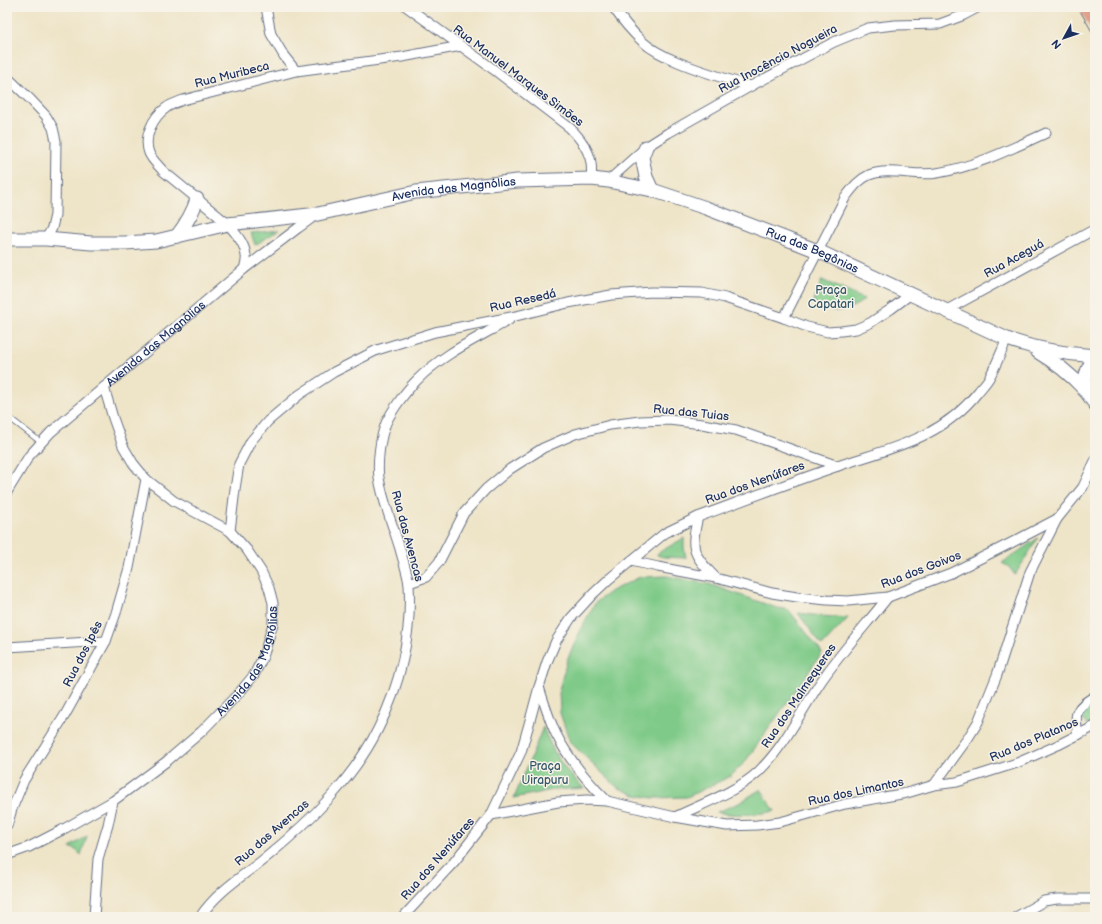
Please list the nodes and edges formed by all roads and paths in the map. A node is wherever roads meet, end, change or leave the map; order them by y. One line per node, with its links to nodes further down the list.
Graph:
1 (266, 7): 6 (street)
2 (407, 7): 5 (street, Rua Manuel Marques Simões)
3 (614, 7): 8 (street)
4 (979, 7): 8 (street, Rua Inocêncio Nogueira)
5 (461, 46): 6 (street, Rua Muribeca); 11 (street, Rua Manuel Marques Simões)
6 (296, 71): 14 (street, Rua Muribeca)
7 (7, 77): 20 (street)
8 (752, 86): 10 (street, Rua Inocêncio Nogueira)
9 (1046, 133): 21 (street)
10 (646, 148): 12 (street, Rua Inocêncio Nogueira); 13 (main road)
11 (592, 179): 12 (main road, Rua das Begônias); 15 (main road, Avenida das Magnólias)
12 (608, 181): 13 (main road, Rua das Begônias)
13 (652, 190): 21 (main road, Rua das Begônias)
14 (197, 199): 16 (street, Rua Muribeca); 18 (main road)
15 (318, 214): 16 (main road, Avenida das Magnólias); 22 (street, Avenida das Magnólias)
16 (228, 224): 18 (main road, Avenida das Magnólias); 22 (street)
17 (1095, 229): 24 (street, Rua Aceguá)
18 (177, 236): 20 (main road, Avenida das Magnólias)
19 (7, 239): 20 (main road, Avenida das Magnólias)
20 (46, 239)
21 (818, 251): 23 (main road, Rua das Begônias); 26 (street)
22 (244, 269): 30 (street, Avenida das Magnólias)
23 (911, 294): 24 (main road, Rua das Begônias); 26 (street, Rua Resedá)
24 (945, 311): 27 (main road, Rua das Begônias)
25 (516, 316): 26 (street, Rua Resedá); 41 (street, Rua Resedá); 44 (street, Rua das Avencas)
26 (784, 318)
27 (1006, 339): 28 (main road, Rua das Begônias); 36 (street, Rua dos Nenúfares)
28 (1024, 345): 29 (main road, Rua das Begônias); 31 (main road, Rua das Begônias)
29 (1095, 356): 31 (main road)
30 (104, 387): 34 (street); 37 (street, Avenida das Magnólias)
31 (1084, 390): 32 (main road, Rua das Begônias)
32 (1095, 404)
33 (7, 416): 34 (lane)
34 (42, 443): 38 (street)
35 (1095, 461): 40 (street, Rua dos Goivos)
36 (838, 466): 39 (street, Rua dos Nenúfares); 44 (street, Rua das Tuias)
37 (146, 479): 41 (street, Avenida das Magnólias); 46 (street, Rua dos Ipês)
38 (7, 492)
39 (698, 516): 42 (street, Rua dos Nenúfares); 43 (street)
40 (1057, 519): 45 (street, Rua dos Goivos); 52 (street)
41 (230, 531): 53 (street, Avenida das Magnólias)
42 (631, 561): 43 (street, Rua dos Goivos); 48 (street, Rua dos Nenúfares)
43 (716, 578): 45 (street, Rua dos Goivos)
44 (409, 583): 61 (street, Rua das Avencas)
45 (888, 597): 56 (street, Rua dos Malmequeres)
46 (106, 641): 47 (street); 57 (street, Rua dos Ipês)
47 (7, 647)
48 (539, 687): 54 (street); 55 (street)
49 (1095, 696): 51 (street)
50 (1095, 726): 51 (street, Rua dos Platanos)
51 (1078, 735): 52 (street, Rua dos Platanos)
52 (934, 785): 56 (street, Rua dos Limantos)
53 (113, 801): 58 (street, Avenida das Magnólias); 60 (street)
54 (607, 802): 55 (street, Rua dos Limantos); 56 (street, Rua dos Limantos)
55 (491, 815): 62 (street, Rua dos Nenúfares)
56 (675, 817)
57 (7, 826)
58 (7, 855)
59 (1095, 899): 63 (street)
60 (94, 917)
61 (200, 917)
62 (403, 917)
63 (1016, 917)

